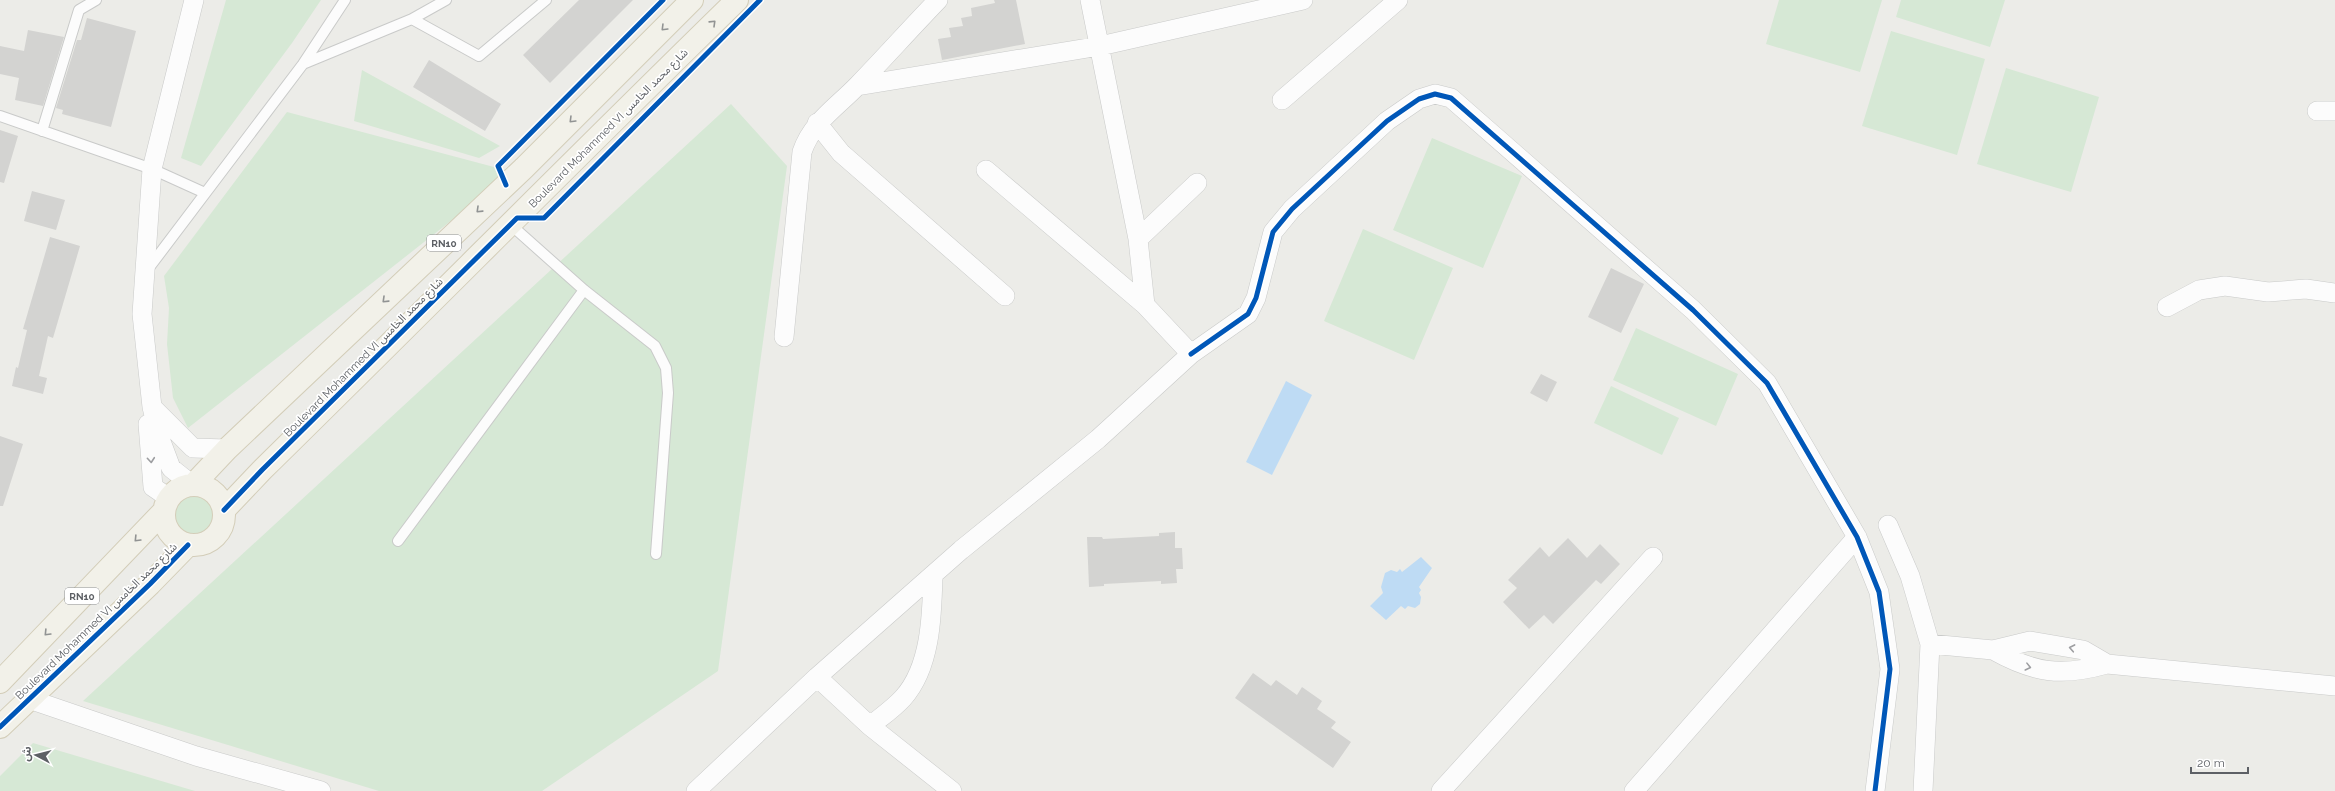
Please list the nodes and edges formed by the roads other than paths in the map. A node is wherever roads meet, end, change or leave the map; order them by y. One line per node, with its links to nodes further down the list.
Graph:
1 (96, 0): 20 (lane)
2 (194, 0): 21 (street)
3 (345, 0): 15 (lane)
4 (446, 0): 13 (lane)
5 (546, 0): 13 (lane)
6 (692, 0): 36 (main road, RN10, one-way to 36)
7 (737, 0): 25 (main road, Boulevard Mohammed VI شارع محمد الخامس, one-way to 7)
8 (938, 0): 16 (street)
9 (1090, 0): 14 (street)
10 (1303, 0): 12 (street)
11 (1398, 0): 17 (street)
12 (1234, 7): 14 (street)
13 (412, 19): 15 (lane)
14 (1100, 46): 16 (street); 26 (street)
15 (303, 64): 24 (lane)
16 (857, 86): 19 (street)
17 (1282, 100)
18 (0, 116): 20 (lane)
19 (817, 123): 30 (street); 33 (street)
20 (42, 131): 21 (lane)
21 (152, 169): 24 (lane); 27 (street)
22 (986, 170): 31 (street)
23 (1197, 183): 26 (street)
24 (205, 193): 27 (lane)
25 (511, 225): 28 (lane); 39 (main road, Boulevard Mohammed VI شارع محمد الخامس)
26 (1138, 239): 31 (street)
27 (145, 273): 35 (street)
28 (584, 290): 42 (lane); 44 (lane)
29 (2335, 293): 32 (street)
30 (1005, 296)
31 (1145, 305): 34 (street)
32 (2167, 307)
33 (784, 337)
34 (1191, 354): 41 (street); 46 (street)
35 (152, 407): 36 (street); 37 (street); 38 (street, one-way to 38)
36 (227, 449): 37 (main road, RN10)
37 (192, 484): 38 (main road, RN10); 39 (main road)
38 (166, 505): 43 (main road); 51 (main road, Boulevard Mohammed VI شارع محمد الخامس / RN10, one-way to 51)
39 (224, 510): 43 (main road)
40 (1888, 525): 47 (street)
41 (1857, 537): 60 (street); 61 (street)
42 (398, 541)
43 (188, 545): 53 (main road, Boulevard Mohammed VI شارع محمد الخامس)
44 (656, 554)
45 (1652, 557): 59 (street)
46 (933, 575): 50 (street); 54 (street)
47 (1930, 644): 48 (street); 62 (street)
48 (1993, 650): 49 (street, one-way to 49); 49 (street, one-way to 48)
49 (2107, 664): 52 (street)
50 (817, 677): 54 (street); 57 (street)
51 (0, 682)
52 (2335, 686)
53 (29, 699): 55 (main road, Boulevard Mohammed VI شارع محمد الخامس); 56 (street)
54 (870, 726): 58 (street)
55 (0, 727)
56 (321, 791)
57 (696, 791)
58 (952, 791)
59 (1441, 791)
60 (1634, 791)
61 (1875, 791)
62 (1923, 791)

